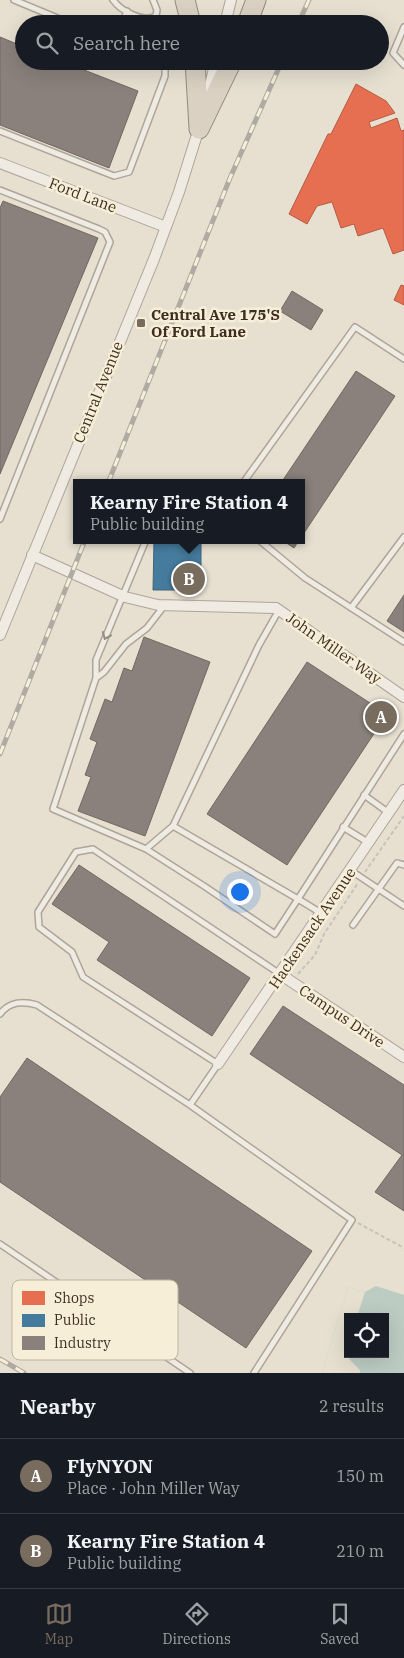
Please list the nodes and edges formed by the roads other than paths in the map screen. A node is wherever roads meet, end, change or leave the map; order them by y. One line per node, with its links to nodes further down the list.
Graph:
1 (14, 0): 8 (lane)
2 (113, 0): 7 (lane)
3 (153, 0): 11 (lane)
4 (185, 0): 12 (highway)
5 (231, 0): 13 (street)
6 (256, 0): 14 (highway)
7 (127, 11): 9 (lane); 10 (lane)
8 (50, 15)
9 (125, 15)
10 (134, 15)
11 (156, 15)
12 (189, 15)
13 (228, 15)
14 (250, 15)
15 (404, 27): 16 (lane)
16 (404, 65)
17 (165, 70): 22 (lane)
18 (196, 70): 21 (highway)
19 (214, 70): 21 (street, Central Avenue)
20 (228, 70): 21 (highway)
21 (199, 129): 25 (street, Central Avenue)
22 (0, 130)
23 (0, 164): 25 (street, Ford Lane)
24 (0, 190): 28 (lane)
25 (166, 227): 32 (street, Central Avenue)
26 (404, 359): 27 (lane)
27 (245, 479)
28 (0, 519)
29 (404, 536): 35 (lane)
30 (144, 544): 33 (lane)
31 (264, 544): 35 (lane)
32 (32, 555): 33 (street, John Miller Way); 37 (street, Central Avenue)
33 (122, 596): 34 (street, John Miller Way); 39 (lane, one-way to 39)
34 (164, 606): 36 (street, John Miller Way); 39 (lane)
35 (351, 608): 38 (lane)
36 (279, 610): 40 (street, John Miller Way); 45 (lane)
37 (0, 635)
38 (404, 642)
39 (96, 678): 48 (lane)
40 (404, 697)
41 (404, 734): 43 (lane)
42 (404, 790): 44 (street, Hackensack Avenue)
43 (364, 795): 44 (lane); 46 (lane)
44 (389, 813): 47 (street, Hackensack Avenue)
45 (173, 826): 48 (lane); 52 (lane)
46 (343, 827): 47 (lane); 52 (lane)
47 (369, 843): 50 (street, Hackensack Avenue)
48 (146, 850): 52 (lane)
49 (404, 865): 51 (lane)
50 (350, 870): 51 (lane); 54 (street, Hackensack Avenue)
51 (378, 888): 53 (lane); 55 (lane)
52 (298, 899): 54 (lane)
53 (404, 906)
54 (321, 913): 56 (street, Hackensack Avenue)
55 (353, 925)
56 (280, 974): 58 (street, Campus Drive); 59 (street, Hackensack Avenue); 59 (lane)
57 (0, 1014): 60 (lane)
58 (404, 1058)
59 (218, 1064): 60 (lane)
60 (190, 1105): 65 (lane)
61 (0, 1244): 62 (lane)
62 (53, 1280)
63 (171, 1360): 64 (lane)
64 (190, 1373)
65 (254, 1373)

